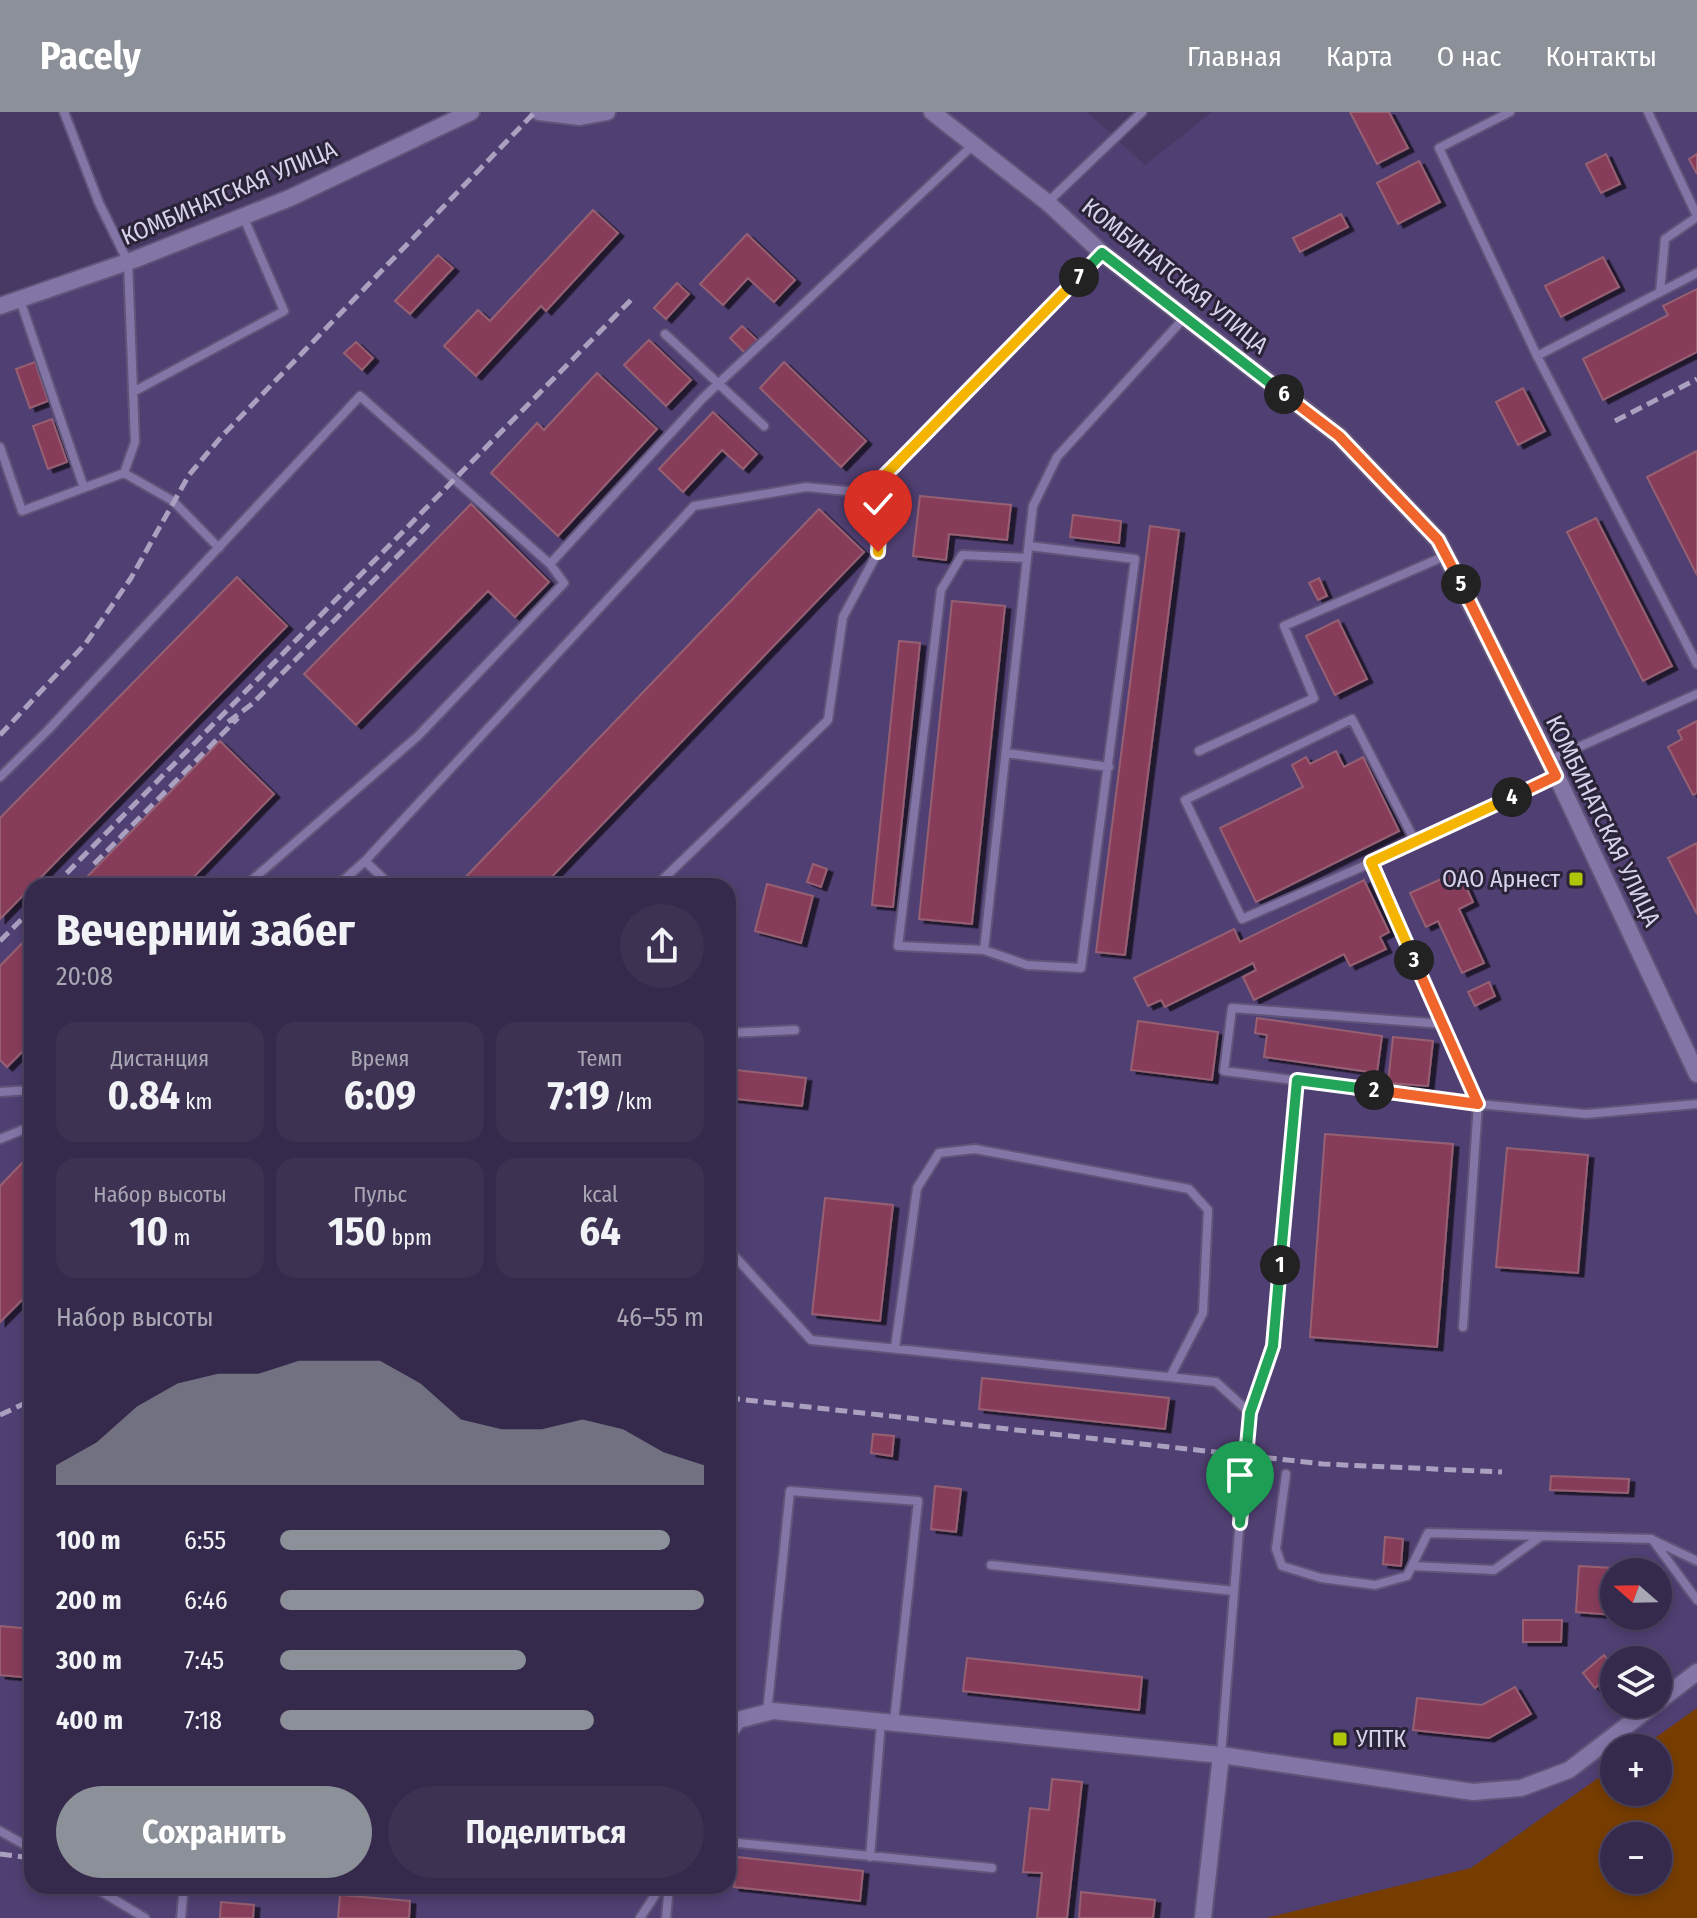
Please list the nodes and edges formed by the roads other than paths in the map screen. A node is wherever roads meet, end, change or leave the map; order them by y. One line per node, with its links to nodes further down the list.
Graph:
1 (64, 112): 14 (lane)
2 (471, 112): 11 (street, КОМБИНАТСКАЯ УЛИЦА)
3 (539, 112): 4 (street)
4 (607, 112)
5 (932, 112): 9 (street, КОМБИНАТСКАЯ УЛИЦА)
6 (1142, 112): 10 (lane)
7 (1510, 112): 21 (lane)
8 (1648, 112): 12 (lane)
9 (974, 145): 10 (street, КОМБИНАТСКАЯ УЛИЦА); 22 (lane)
10 (1048, 203): 13 (street, КОМБИНАТСКАЯ УЛИЦА)
11 (243, 216): 14 (street, КОМБИНАТСКАЯ УЛИЦА); 23 (lane)
12 (1697, 217): 16 (lane)
13 (1102, 253): 19 (street, КОМБИНАТСКАЯ УЛИЦА); 28 (lane)
14 (128, 262): 17 (street, КОМБИНАТСКАЯ УЛИЦА); 23 (lane)
15 (1697, 273): 16 (lane)
16 (1660, 292): 21 (lane)
17 (19, 299): 18 (street, КОМБИНАТСКАЯ УЛИЦА); 27 (lane)
18 (0, 306)
19 (1185, 317): 29 (lane); 31 (street, КОМБИНАТСКАЯ УЛИЦА)
20 (665, 334): 22 (lane)
21 (1537, 356): 34 (lane)
22 (720, 383): 24 (lane); 33 (lane)
23 (133, 392): 26 (lane)
24 (764, 426)
25 (0, 447): 27 (lane)
26 (124, 473): 27 (lane); 30 (lane)
27 (84, 488)
28 (867, 493): 42 (lane); 47 (lane)
29 (1029, 546): 32 (lane); 38 (lane)
30 (219, 548): 33 (lane); 40 (lane)
31 (1446, 555): 36 (lane); 39 (street, КОМБИНАТСКАЯ УЛИЦА)
32 (1027, 558): 37 (lane); 48 (lane)
33 (550, 564): 44 (lane)
34 (1697, 664)
35 (1697, 694): 39 (lane)
36 (1199, 751)
37 (1006, 753): 38 (lane); 48 (lane)
38 (1109, 767): 48 (lane)
39 (1553, 768): 41 (lane); 52 (street, КОМБИНАТСКАЯ УЛИЦА)
40 (0, 777)
41 (1416, 843): 43 (lane); 43 (lane)
42 (365, 861): 45 (lane); 46 (lane)
43 (1371, 862): 49 (lane)
44 (254, 878)
45 (346, 878)
46 (383, 878)
47 (664, 878)
48 (984, 950)
49 (1443, 1024): 53 (lane); 56 (lane)
50 (795, 1030): 51 (lane)
51 (736, 1033)
52 (1697, 1074)
53 (1297, 1080): 56 (lane); 64 (lane)
54 (24, 1090): 55 (lane)
55 (0, 1092)
56 (1478, 1104): 57 (lane); 61 (lane)
57 (1697, 1104)
58 (24, 1129): 59 (lane)
59 (0, 1139)
60 (736, 1258): 62 (lane)
61 (1463, 1327)
62 (895, 1348): 63 (lane); 63 (lane)
63 (1170, 1377): 64 (lane)
64 (1250, 1413): 71 (lane)
65 (1286, 1474): 70 (lane)
66 (1541, 1536): 67 (lane); 70 (lane); 70 (lane)
67 (1652, 1539): 68 (lane); 72 (lane)
68 (1697, 1561)
69 (991, 1565): 71 (lane)
70 (1412, 1566)
71 (1234, 1591): 79 (lane)
72 (1697, 1600)
73 (1697, 1672): 74 (street)
74 (1672, 1691)
75 (767, 1713): 77 (street); 77 (lane); 78 (street)
76 (1637, 1718): 79 (street)
77 (888, 1722): 79 (street); 83 (lane)
78 (736, 1723)
79 (1221, 1755): 93 (street)
80 (0, 1831): 82 (lane)
81 (736, 1843): 83 (lane)
82 (24, 1844)
83 (870, 1857): 84 (lane)
84 (992, 1868)
85 (105, 1894): 89 (lane)
86 (183, 1894): 90 (lane)
87 (656, 1894): 91 (lane)
88 (668, 1894): 92 (lane)
89 (145, 1918)
90 (181, 1918)
91 (640, 1918)
92 (666, 1918)
93 (1203, 1918)

